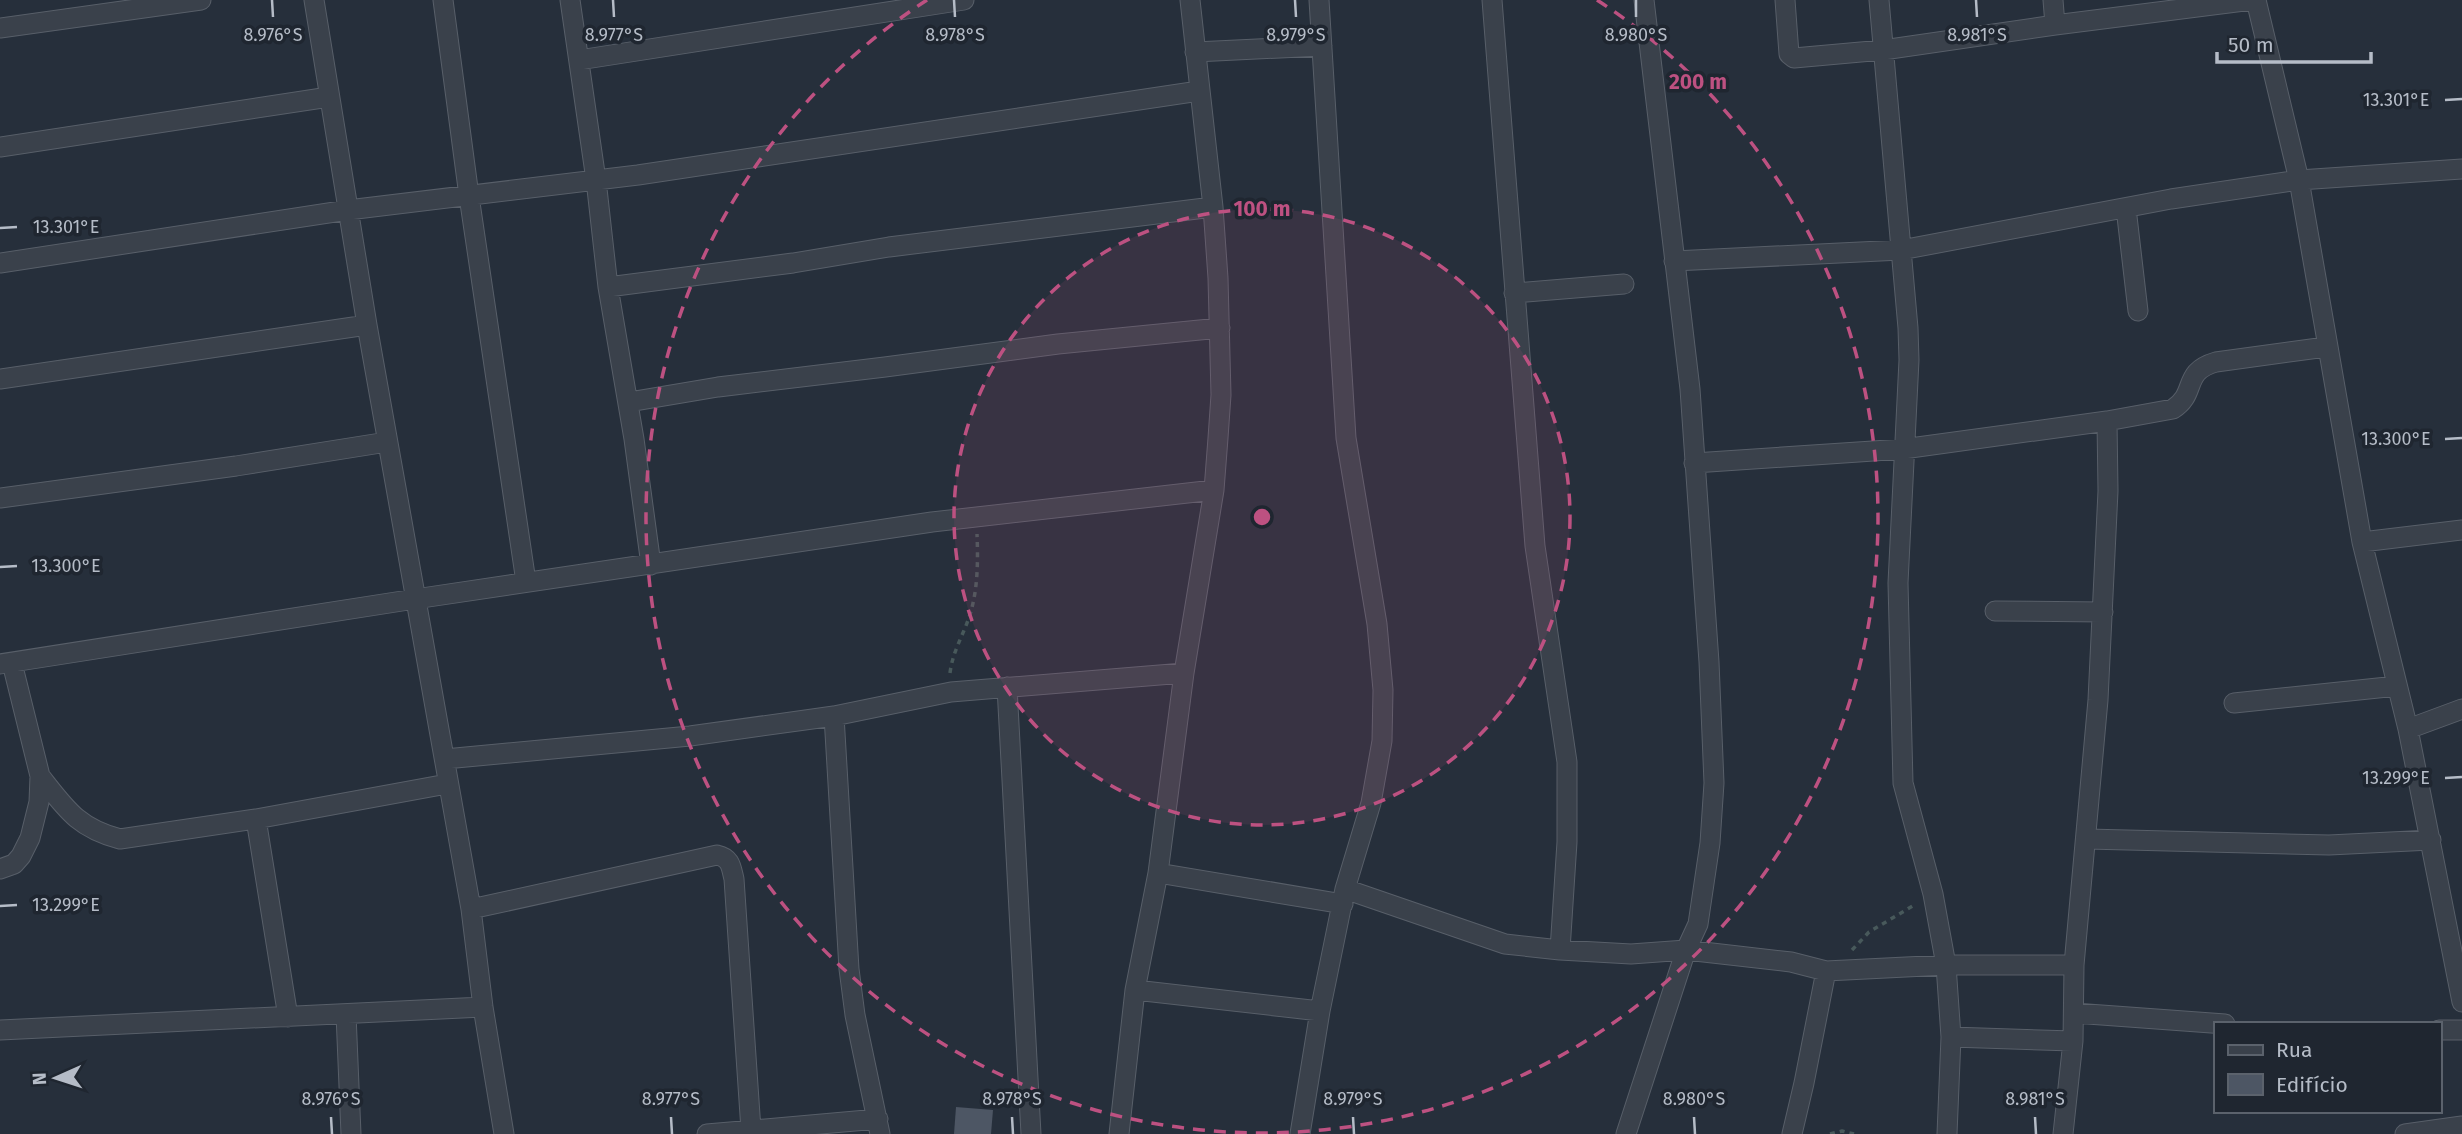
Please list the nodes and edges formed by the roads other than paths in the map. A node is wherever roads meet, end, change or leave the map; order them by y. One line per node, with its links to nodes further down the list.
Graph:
1 (201, 0): 15 (street)
2 (314, 0): 21 (street)
3 (443, 0): 26 (street)
4 (570, 0): 19 (street)
5 (964, 0): 19 (street)
6 (1190, 0): 18 (street)
7 (1319, 0): 16 (street)
8 (1493, 0): 35 (street)
9 (1644, 0): 31 (street)
10 (1785, 0): 17 (street)
11 (1879, 0): 17 (street)
12 (2053, 0): 14 (street)
13 (2254, 0): 14 (street); 25 (street)
14 (2055, 24): 17 (street)
15 (0, 28)
16 (1322, 46): 18 (street); 71 (street)
17 (1882, 50): 30 (street)
18 (1195, 52): 20 (street)
19 (579, 60): 24 (street)
20 (1199, 91): 24 (street); 27 (street)
21 (329, 97): 22 (street); 29 (street)
22 (0, 147)
23 (2462, 169): 25 (street)
24 (596, 180): 26 (street); 34 (street)
25 (2299, 180): 28 (street); 39 (street)
26 (469, 196): 29 (street); 51 (street)
27 (1213, 207): 34 (street); 38 (street)
28 (2126, 208): 30 (street); 36 (street)
29 (348, 210): 32 (street); 37 (street)
30 (1901, 250): 31 (street); 44 (street)
31 (1674, 261): 45 (street)
32 (0, 263)
33 (1624, 284): 35 (street)
34 (608, 287): 41 (street)
35 (1514, 293): 73 (street)
36 (2138, 311)
37 (367, 325): 40 (street); 43 (street)
38 (1220, 328): 41 (street); 46 (street)
39 (2326, 347): 42 (street); 49 (street)
40 (0, 379)
41 (629, 402): 50 (street)
42 (2107, 421): 44 (street); 54 (street)
43 (387, 442): 47 (street); 52 (street)
44 (1903, 449): 45 (street); 75 (street)
45 (1694, 463): 74 (street)
46 (1214, 490): 50 (street); 56 (street)
47 (0, 498)
48 (2462, 530): 49 (street)
49 (2362, 542): 57 (street)
50 (651, 565): 51 (street)
51 (526, 582): 52 (street)
52 (415, 598): 55 (street); 63 (street)
53 (1996, 611): 54 (street)
54 (2103, 612): 67 (street)
55 (6, 664): 64 (street)
56 (1184, 673): 58 (street); 70 (street)
57 (2397, 686): 59 (street); 62 (street)
58 (1007, 687): 61 (street); 97 (street)
59 (2234, 703)
60 (2462, 709): 62 (street)
61 (834, 716): 63 (street); 92 (street)
62 (2408, 729): 68 (street)
63 (445, 759): 65 (street)
64 (40, 776): 66 (street); 69 (street)
65 (447, 784): 66 (street); 72 (street)
66 (256, 819): 84 (street)
67 (2087, 839): 68 (street); 76 (street)
68 (2431, 840): 79 (street)
69 (0, 869)
70 (1158, 873): 71 (street); 78 (street)
71 (1344, 897): 73 (street); 81 (street)
72 (471, 909): 80 (street); 93 (street)
73 (1560, 950): 74 (street)
74 (1686, 950): 77 (street); 100 (street)
75 (1945, 965): 76 (street); 77 (street); 89 (street)
76 (2074, 965): 82 (street)
77 (1826, 971): 101 (street)
78 (1135, 990): 81 (street); 98 (street)
79 (2462, 1002)
80 (483, 1007): 83 (street); 94 (street)
81 (1320, 1011): 99 (street)
82 (2074, 1013): 85 (street); 90 (street)
83 (346, 1014): 84 (street); 95 (street)
84 (288, 1017): 86 (street)
85 (2214, 1023)
86 (0, 1030)
87 (2441, 1030): 88 (street)
88 (2462, 1030)
89 (1951, 1037): 90 (street); 102 (street)
90 (2073, 1041): 103 (street)
91 (2462, 1126): 104 (street)
92 (879, 1127): 93 (street)
93 (751, 1130): 96 (street)
94 (505, 1133)
95 (351, 1134)
96 (707, 1134)
97 (1031, 1134)
98 (1119, 1134)
99 (1300, 1134)
100 (1626, 1134)
101 (1792, 1134)
102 (1947, 1134)
103 (2063, 1134)
104 (2405, 1134)

